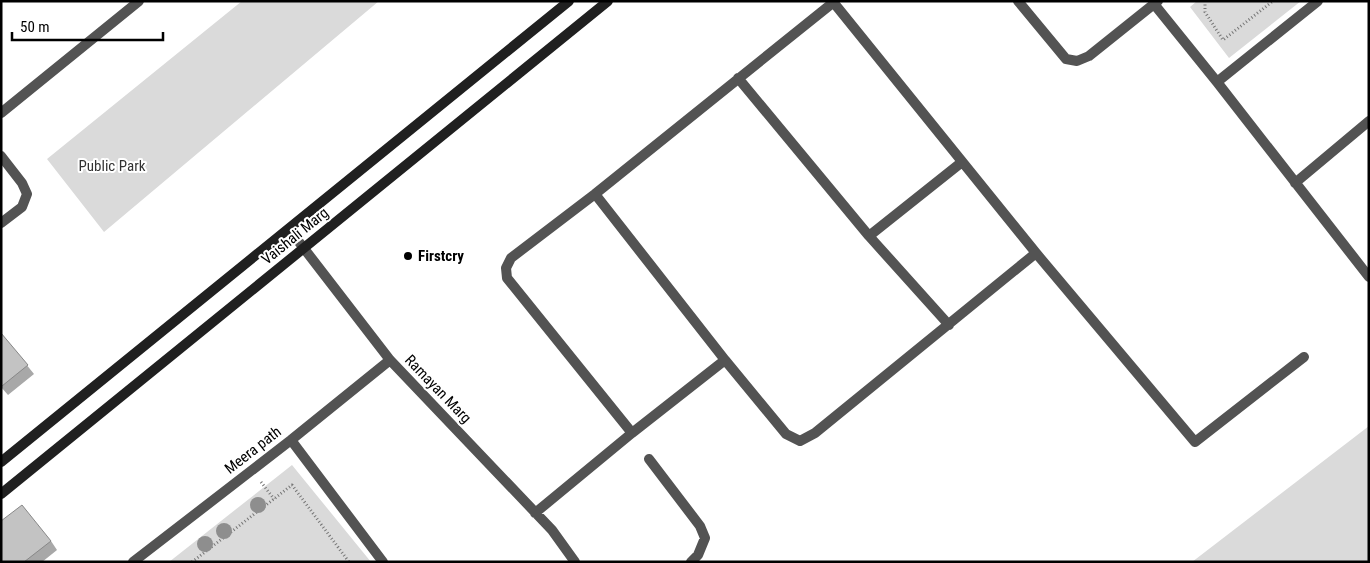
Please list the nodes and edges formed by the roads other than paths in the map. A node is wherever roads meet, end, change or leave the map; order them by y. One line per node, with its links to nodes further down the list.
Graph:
1 (139, 1): 10 (street)
2 (569, 1): 17 (street, Vaishali Marg)
3 (608, 1): 19 (street, Vaishali Marg)
4 (1018, 1): 7 (street)
5 (1318, 1): 9 (street)
6 (834, 2): 8 (street); 13 (street)
7 (1156, 3): 9 (street)
8 (738, 78): 15 (street); 18 (street)
9 (1217, 82): 14 (street)
10 (1, 113)
11 (1369, 121): 14 (street)
12 (1, 156): 16 (street)
13 (962, 162): 18 (street); 20 (street)
14 (1295, 183): 21 (street)
15 (595, 194): 25 (street); 26 (street)
16 (1, 223)
17 (289, 229): 19 (street, Ramayan Marg); 29 (street, Vaishali Marg)
18 (869, 236): 22 (street)
19 (304, 248): 24 (street, Ramayan Marg); 30 (street, Vaishali Marg)
20 (1036, 253): 22 (street); 23 (street)
21 (1369, 277)
22 (948, 324): 25 (street)
23 (1304, 357)
24 (390, 360): 27 (street, Meera path); 31 (street, Ramayan Marg)
25 (725, 360): 26 (street)
26 (632, 433): 31 (street)
27 (291, 440): 32 (street, Meera path); 33 (street)
28 (649, 459): 35 (street)
29 (1, 462)
30 (1, 494)
31 (535, 512): 34 (street, Ramayan Marg)
32 (132, 562)
33 (383, 562)
34 (575, 562)
35 (691, 562)

